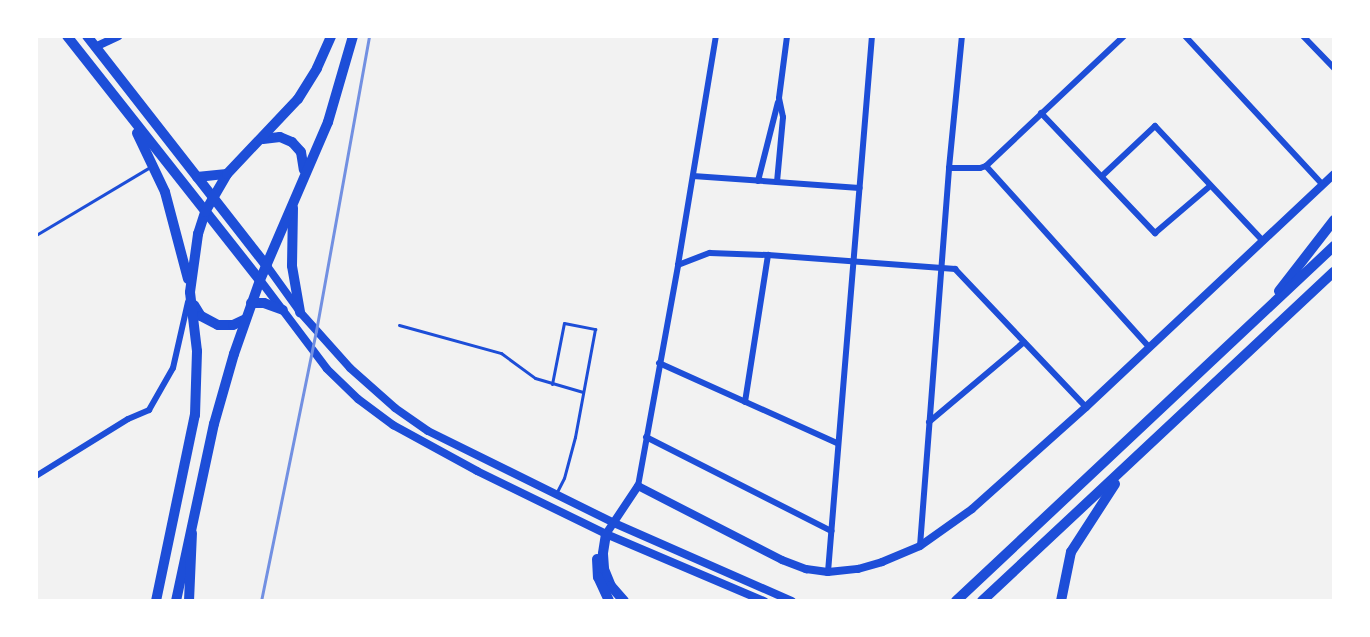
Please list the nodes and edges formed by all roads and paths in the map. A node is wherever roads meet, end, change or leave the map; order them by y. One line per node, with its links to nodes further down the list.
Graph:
1 (67, 36): 16 (main road)
2 (87, 36): 13 (main road)
3 (119, 36): 13 (street)
4 (331, 36): 18 (main road)
5 (353, 36): 22 (main road)
6 (716, 36): 25 (street)
7 (787, 36): 15 (street)
8 (872, 36): 32 (street)
9 (962, 36): 21 (street)
10 (1124, 36): 17 (street)
11 (1185, 36): 30 (street)
12 (1303, 36): 14 (street)
13 (95, 47): 27 (main road)
14 (1333, 66)
15 (780, 98): 28 (street); 29 (street)
16 (123, 106): 19 (main road); 35 (main road)
17 (1041, 113): 20 (street); 26 (street)
18 (261, 140): 22 (main road); 23 (main road)
19 (154, 165): 37 (lane); 47 (main road)
20 (986, 165): 21 (street); 55 (street)
21 (949, 168): 44 (street)
22 (304, 173): 34 (main road)
23 (227, 174): 27 (main road); 33 (main road)
24 (1334, 174): 30 (street)
25 (693, 176): 28 (street); 43 (street)
26 (1102, 176): 31 (street); 31 (street)
27 (196, 177): 33 (main road)
28 (758, 181): 29 (street)
29 (777, 182): 32 (street)
30 (1323, 185): 38 (street)
31 (1210, 186): 38 (street)
32 (860, 188): 41 (street)
33 (213, 198): 35 (main road); 42 (main road)
34 (292, 202): 42 (main road); 50 (main road)
35 (205, 212): 46 (main road); 47 (main road)
36 (1334, 220): 51 (main road)
37 (36, 235)
38 (1263, 241): 55 (street)
39 (1334, 246): 51 (main road)
40 (768, 255): 41 (street); 43 (street); 59 (street)
41 (855, 261): 44 (street); 63 (street)
42 (267, 266): 46 (main road); 50 (street)
43 (678, 266): 56 (street)
44 (941, 267): 54 (street); 61 (street)
45 (1334, 272): 64 (main road)
46 (260, 280): 48 (main road); 49 (street)
47 (190, 292): 52 (main road); 65 (street); 74 (main road)
48 (251, 303): 49 (main road); 52 (main road)
49 (283, 310): 71 (street)
50 (300, 312): 67 (street)
51 (1260, 316): 81 (main road)
52 (246, 319): 70 (main road)
53 (399, 325): 57 (lane)
54 (1024, 342): 60 (street); 61 (street)
55 (1149, 347): 60 (street)
56 (659, 363): 59 (street); 62 (street)
57 (552, 384): 58 (lane); 58 (lane)
58 (584, 392): 67 (lane)
59 (745, 402): 63 (street)
60 (1086, 407): 72 (street)
61 (929, 422): 72 (street)
62 (646, 437): 66 (street); 69 (street)
63 (837, 444): 69 (street)
64 (1127, 466): 82 (main road); 83 (main road)
65 (36, 476)
66 (638, 486): 68 (street); 73 (street)
67 (555, 495): 68 (street)
68 (614, 523): 71 (street); 80 (street)
69 (831, 531): 73 (street)
70 (192, 534): 75 (main road); 76 (main road)
71 (606, 534): 77 (main road); 78 (main road); 79 (street)
72 (920, 546): 73 (street)
73 (828, 572)
74 (156, 601)
75 (176, 601)
76 (189, 601)
77 (609, 601)
78 (624, 601)
79 (764, 601)
80 (792, 601)
81 (956, 601)
82 (982, 601)
83 (1061, 601)

